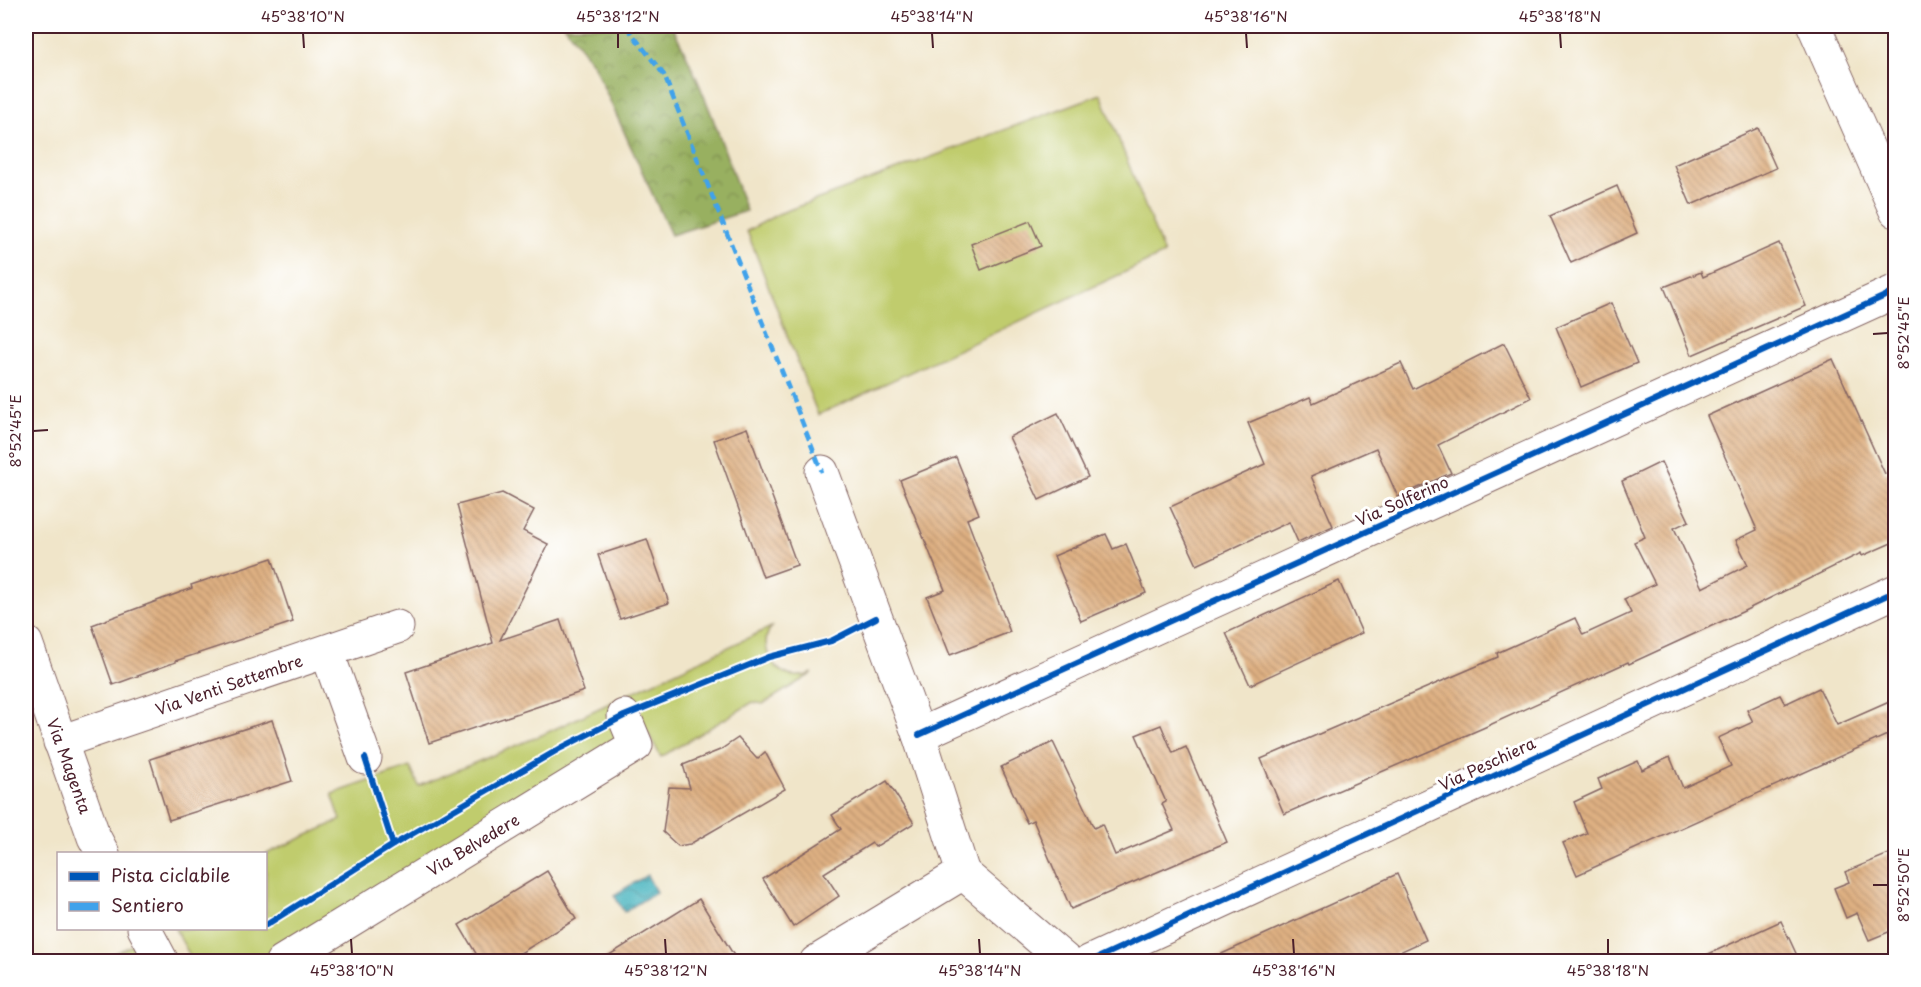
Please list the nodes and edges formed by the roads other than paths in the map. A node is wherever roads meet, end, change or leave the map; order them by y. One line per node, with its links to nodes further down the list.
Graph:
1 (1814, 26): 2 (street)
2 (1896, 211)
3 (1896, 291): 10 (street, Via Solferino)
4 (822, 472): 10 (street)
5 (1896, 591): 20 (street, Via Peschiera)
6 (397, 627): 8 (street, Via Venti Settembre)
7 (26, 644): 11 (street, Via Magenta)
8 (327, 652): 11 (street, Via Venti Settembre); 12 (street)
9 (624, 716): 17 (street, Via Belvedere)
10 (919, 735): 14 (street)
11 (60, 742): 13 (street, Via Magenta)
12 (365, 758)
13 (102, 852)
14 (963, 873): 18 (street); 19 (street)
15 (145, 930): 16 (street)
16 (162, 962)
17 (282, 962)
18 (816, 962)
19 (1067, 962)
20 (1089, 962)

